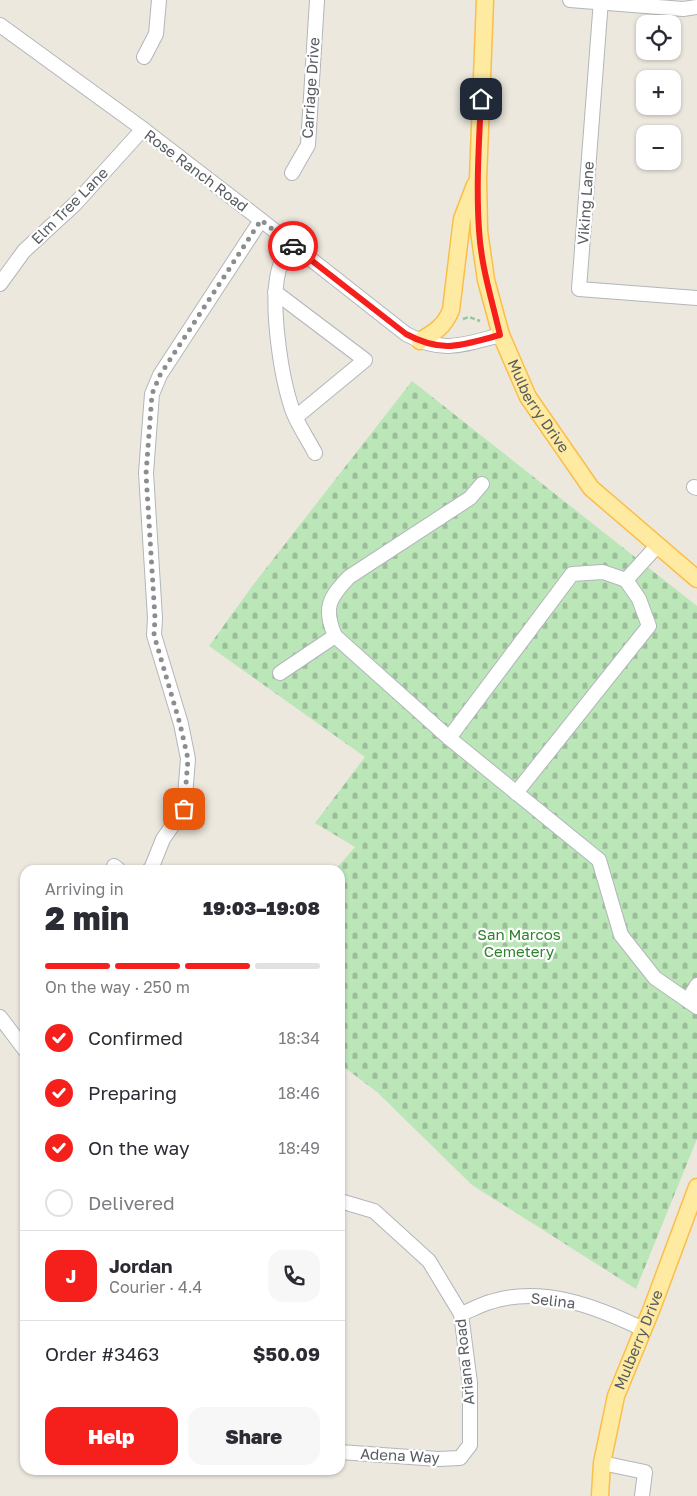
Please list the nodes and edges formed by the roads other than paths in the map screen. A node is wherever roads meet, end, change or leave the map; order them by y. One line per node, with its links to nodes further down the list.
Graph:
1 (159, 0): 8 (street)
2 (316, 0): 10 (street, Carriage Drive)
3 (485, 0): 11 (main road, Mulberry Drive)
4 (570, 0): 5 (street)
5 (601, 1): 6 (street); 16 (street, Viking Lane)
6 (697, 7)
7 (0, 25): 9 (street, Rose Ranch Road)
8 (144, 57)
9 (143, 130): 12 (street, Rose Ranch Road); 14 (street, Elm Tree Lane)
10 (292, 173)
11 (478, 179): 17 (main road, Mulberry Drive); 18 (main road)
12 (261, 220): 13 (street, Rose Ranch Road); 29 (street)
13 (293, 245): 15 (street); 18 (street, Rose Ranch Road)
14 (0, 284)
15 (275, 292): 19 (street); 19 (street)
16 (697, 298)
17 (500, 335): 18 (street, Rose Ranch Road); 22 (main road, Mulberry Drive)
18 (420, 342)
19 (296, 417): 20 (street)
20 (315, 453)
21 (482, 484): 25 (street)
22 (658, 546): 23 (main road, Mulberry Drive); 24 (street)
23 (697, 579)
24 (626, 580): 27 (street); 28 (street)
25 (334, 636): 26 (street); 27 (street)
26 (280, 673)
27 (449, 738): 28 (street)
28 (516, 792): 31 (street)
29 (153, 865)
30 (697, 985): 31 (street)
31 (692, 1004)
32 (0, 1017): 33 (street)
33 (20, 1043)
34 (697, 1187): 37 (main road, Mulberry Drive)
35 (345, 1202): 36 (street, Ariana Road)
36 (462, 1314): 37 (street, Selina); 39 (street, Ariana Road)
37 (643, 1329): 40 (main road, Mulberry Drive)
38 (345, 1452): 39 (street, Adena Way)
39 (460, 1458)
40 (602, 1463): 41 (main road, Mulberry Drive); 42 (street)
41 (600, 1496)
42 (642, 1496)

